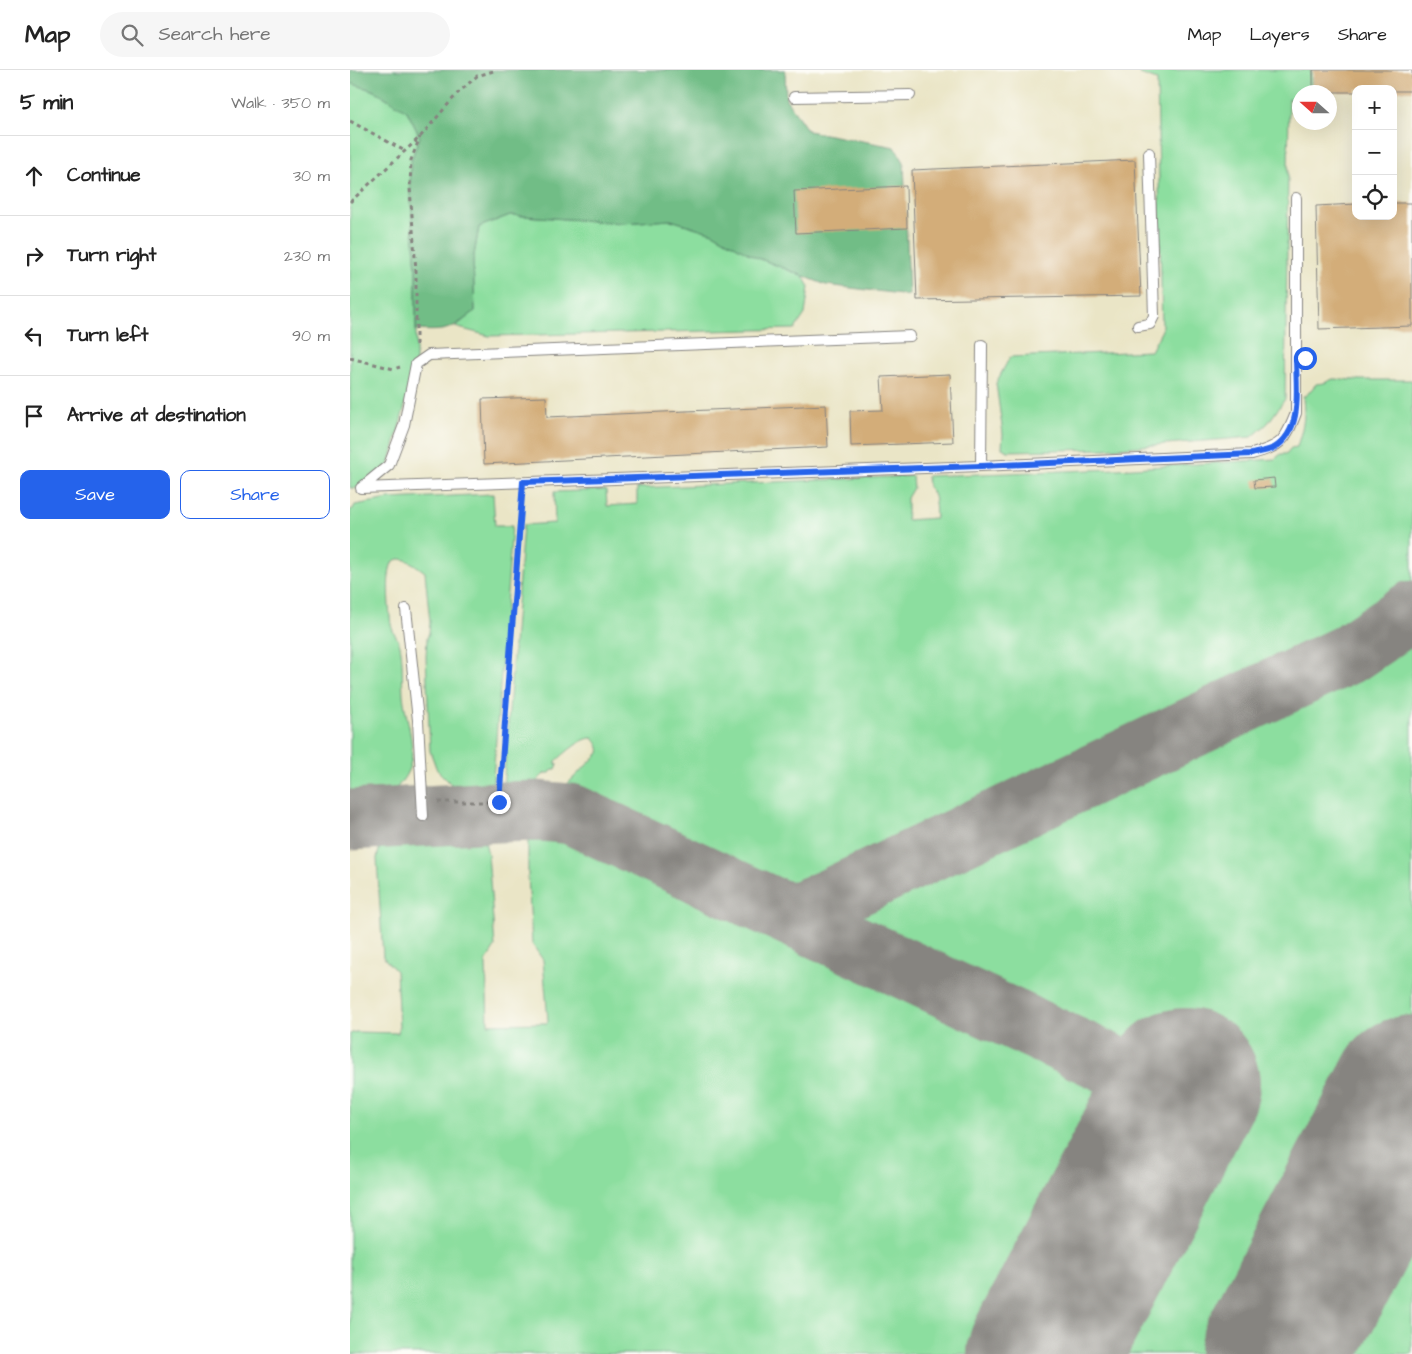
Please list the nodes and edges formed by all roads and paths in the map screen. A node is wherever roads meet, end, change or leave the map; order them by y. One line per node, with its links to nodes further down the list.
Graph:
1 (497, 70): 5 (path)
2 (910, 95): 3 (lane)
3 (794, 97)
4 (350, 121): 6 (path)
5 (420, 137): 6 (path); 14 (path)
6 (405, 151): 9 (path)
7 (1149, 153): 10 (lane)
8 (1296, 198): 15 (lane)
9 (350, 202)
10 (1138, 326)
11 (910, 336): 14 (lane)
12 (982, 346): 15 (lane)
13 (350, 358): 14 (path)
14 (416, 364): 16 (lane)
15 (981, 466): 16 (lane)
16 (523, 482): 19 (path)
17 (406, 608): 18 (lane)
18 (422, 802): 19 (path); 21 (lane)
19 (499, 802): 20 (path)
20 (498, 812)
21 (423, 816)

